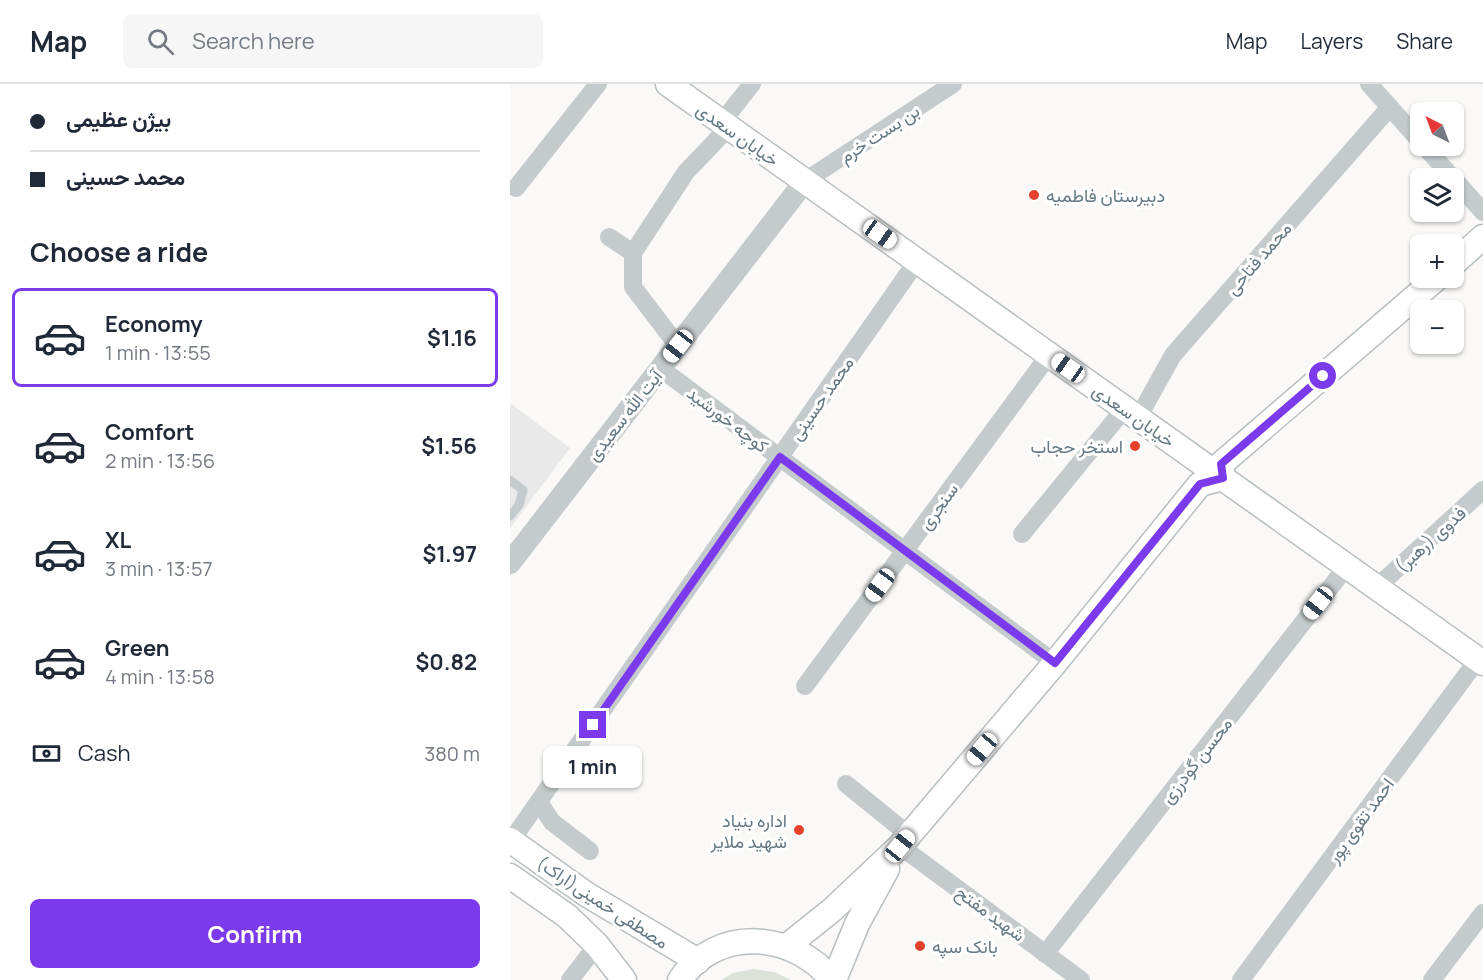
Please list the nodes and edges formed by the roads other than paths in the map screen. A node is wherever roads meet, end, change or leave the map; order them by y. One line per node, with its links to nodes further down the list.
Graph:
1 (598, 84): 12 (street)
2 (668, 84): 7 (main road, خیابان سعدی)
3 (752, 84): 7 (street)
4 (953, 84): 11 (street, بن بست خرم)
5 (1376, 86): 6 (street)
6 (1390, 107): 8 (street); 24 (street, محمد فتاحی)
7 (725, 125): 11 (main road, خیابان سعدی); 17 (street)
8 (1410, 130)
9 (1433, 156): 10 (street)
10 (1443, 168)
11 (805, 181): 19 (main road, خیابان سعدی); 21 (street, آیت الله سعیدی)
12 (516, 188)
13 (1464, 191): 14 (street)
14 (1483, 212)
15 (609, 237): 17 (street)
16 (1483, 237): 18 (main road)
17 (633, 253): 21 (street)
18 (1464, 254)
19 (917, 261): 22 (main road, خیابان سعدی); 25 (street, محمد حسینی)
20 (1425, 288): 26 (main road)
21 (678, 346): 23 (street, آیت الله سعیدی)
22 (1049, 355): 24 (main road, خیابان سعدی); 31 (street, سنجری)
23 (660, 368): 25 (street, کوچه خورشید); 32 (street, آیت الله سعیدی)
24 (1131, 413): 26 (main road, خیابان سعدی); 30 (street, محمد فتاحی)
25 (780, 457): 31 (street, کوچه خورشید); 39 (street, محمد حسینی)
26 (1223, 478): 33 (main road, خیابان سعدی); 36 (main road)
27 (510, 480): 29 (lane)
28 (1483, 490): 34 (street, فدوی (رهبر))
29 (510, 516)
30 (1022, 534)
31 (905, 551): 36 (street, کوچه خورشید); 37 (street, سنجری)
32 (510, 563)
33 (1347, 566): 34 (main road, خیابان سعدی); 47 (street, محسن گودرزی)
34 (1377, 587): 35 (main road, خیابان سعدی)
35 (1481, 661): 54 (street, احمد تقوی پور)
36 (1055, 663): 40 (main road)
37 (805, 686)
38 (846, 784): 40 (street, شهید مفتح)
39 (539, 801): 41 (street, محمد حسینی); 42 (street)
40 (905, 840): 46 (main road); 47 (street, شهید مفتح); 52 (main road)
41 (511, 841): 48 (main road, مصطفی خمینی(اراک))
42 (590, 851)
43 (510, 876): 45 (main road)
44 (1483, 913): 55 (street)
45 (597, 945): 49 (street); 50 (main road)
46 (787, 946): 48 (main road); 52 (main road)
47 (1045, 954): 53 (street, شهید مفتح)
48 (698, 961): 51 (main road)
49 (570, 980)
50 (624, 980)
51 (681, 980)
52 (833, 980)
53 (1081, 980)
54 (1241, 980)
55 (1432, 980)

